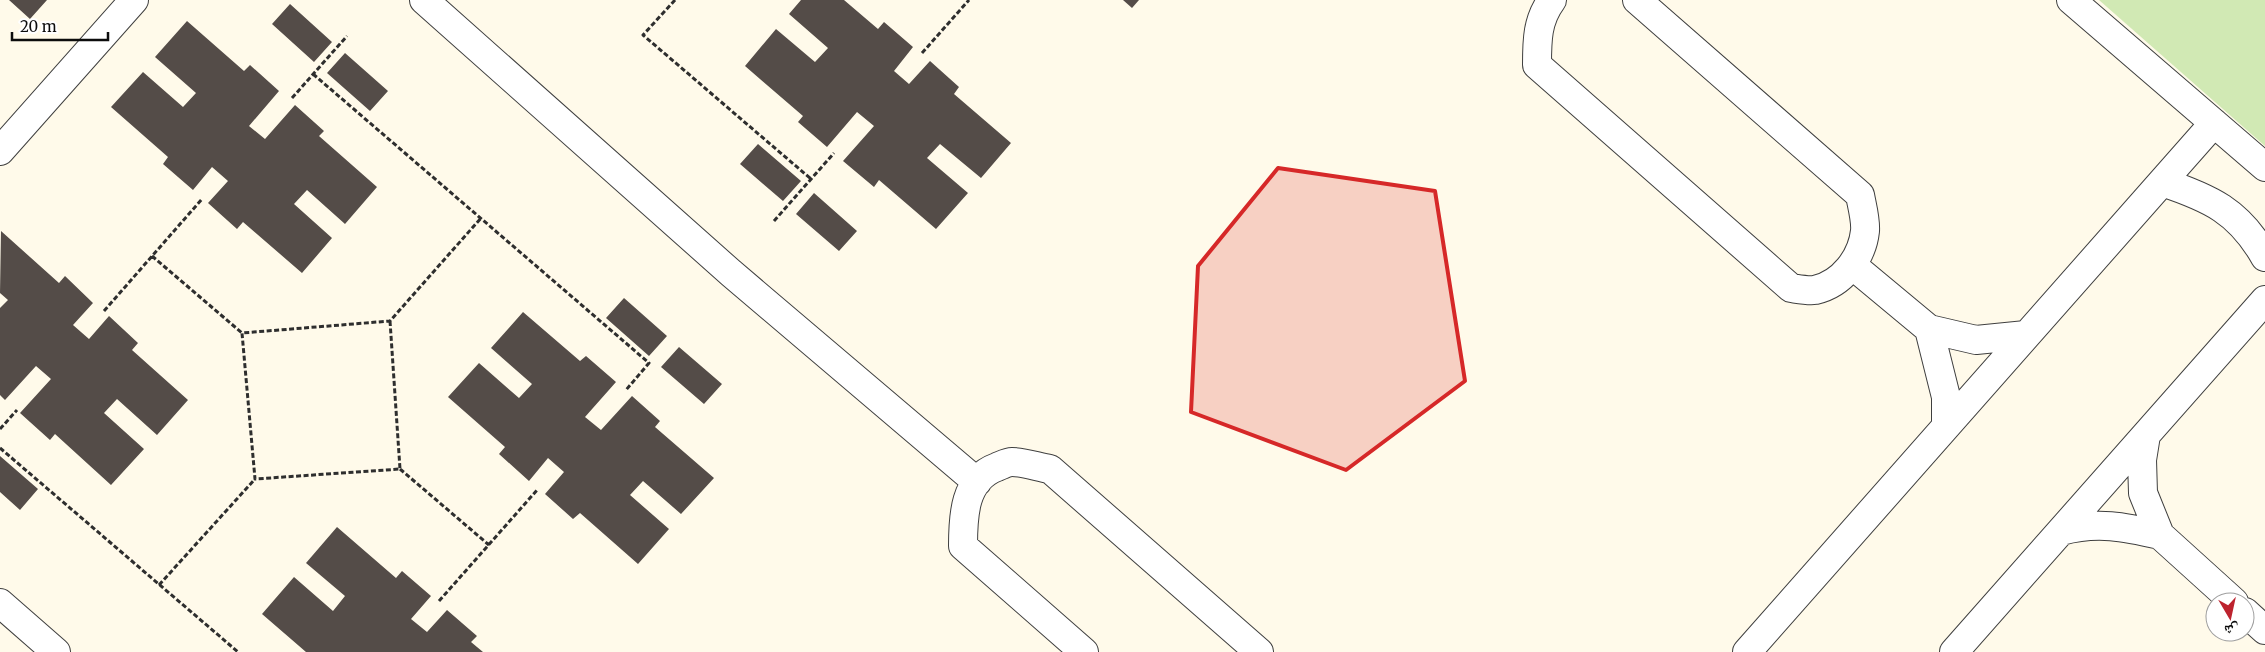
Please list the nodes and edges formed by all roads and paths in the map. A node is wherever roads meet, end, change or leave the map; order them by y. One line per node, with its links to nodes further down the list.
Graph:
1 (134, 0): 13 (lane)
2 (424, 0): 38 (lane)
3 (675, 0): 16 (path)
4 (969, 0): 9 (path)
5 (1550, 0): 23 (lane)
6 (1637, 0): 23 (lane)
7 (2071, 0): 12 (lane)
8 (348, 36): 10 (path)
9 (922, 53)
10 (313, 74): 11 (path); 19 (path)
11 (292, 98)
12 (2214, 123): 15 (lane); 17 (lane)
13 (0, 151)
14 (834, 153): 16 (path)
15 (2265, 166)
16 (811, 179): 20 (path)
17 (2162, 182): 22 (lane); 29 (lane)
18 (202, 200): 21 (path)
19 (481, 218): 26 (path); 30 (path)
20 (774, 221)
21 (152, 256): 25 (path); 28 (path)
22 (2265, 257)
23 (1852, 265): 27 (lane)
24 (2265, 300): 34 (lane)
25 (104, 311)
26 (390, 321): 28 (path); 36 (path)
27 (1929, 328): 29 (lane); 32 (lane)
28 (242, 333): 37 (path)
29 (2026, 335): 32 (lane)
30 (626, 390)
31 (17, 410): 33 (path)
32 (1946, 426): 53 (lane)
33 (0, 429)
34 (2146, 435): 40 (lane); 41 (lane)
35 (0, 448): 43 (path)
36 (400, 469): 37 (path); 42 (path)
37 (255, 479): 43 (path)
38 (977, 482): 51 (lane); 52 (lane)
39 (538, 490): 42 (path)
40 (2061, 531): 41 (lane); 54 (lane)
41 (2160, 535): 44 (lane)
42 (489, 545): 45 (path)
43 (159, 584): 50 (path)
44 (2223, 592)
45 (440, 601)
46 (0, 603): 49 (lane)
47 (2255, 621): 48 (lane)
48 (2265, 630)
49 (56, 652)
50 (238, 652)
51 (1084, 652)
52 (1259, 652)
53 (1746, 652)
54 (1954, 652)

